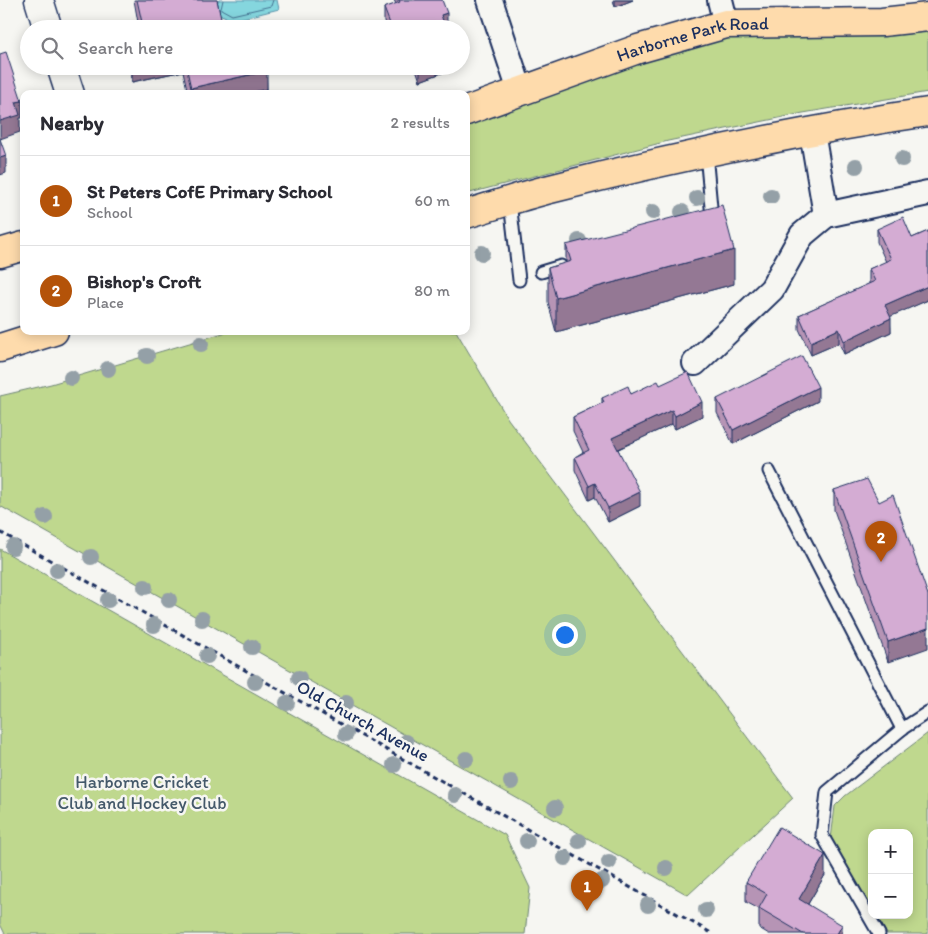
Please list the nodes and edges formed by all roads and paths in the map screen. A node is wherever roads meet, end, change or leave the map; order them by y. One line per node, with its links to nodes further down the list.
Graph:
1 (39, 0): 5 (street)
2 (490, 0): 8 (street)
3 (723, 12): 4 (main road, Harborne Park Road); 8 (main road, Harborne Park Road)
4 (928, 16)
5 (45, 20)
6 (64, 75): 7 (street)
7 (69, 90)
8 (520, 91): 9 (main road, Harborne Park Road)
9 (470, 109)
10 (928, 112): 11 (main road)
11 (812, 132): 12 (main road); 16 (street)
12 (706, 151): 14 (main road); 17 (lane)
13 (928, 193): 16 (street)
14 (510, 202): 15 (main road); 22 (lane)
15 (470, 213)
16 (826, 215): 25 (street)
17 (694, 224)
18 (20, 247): 19 (main road)
19 (0, 253)
20 (577, 261): 21 (lane)
21 (541, 272)
22 (519, 280)
23 (41, 335): 24 (main road)
24 (0, 348)
25 (695, 363)
26 (770, 471): 29 (lane)
27 (0, 532): 30 (path, Old Church Avenue)
28 (928, 712): 29 (lane)
29 (902, 729): 31 (lane)
30 (713, 934)
31 (880, 934)

